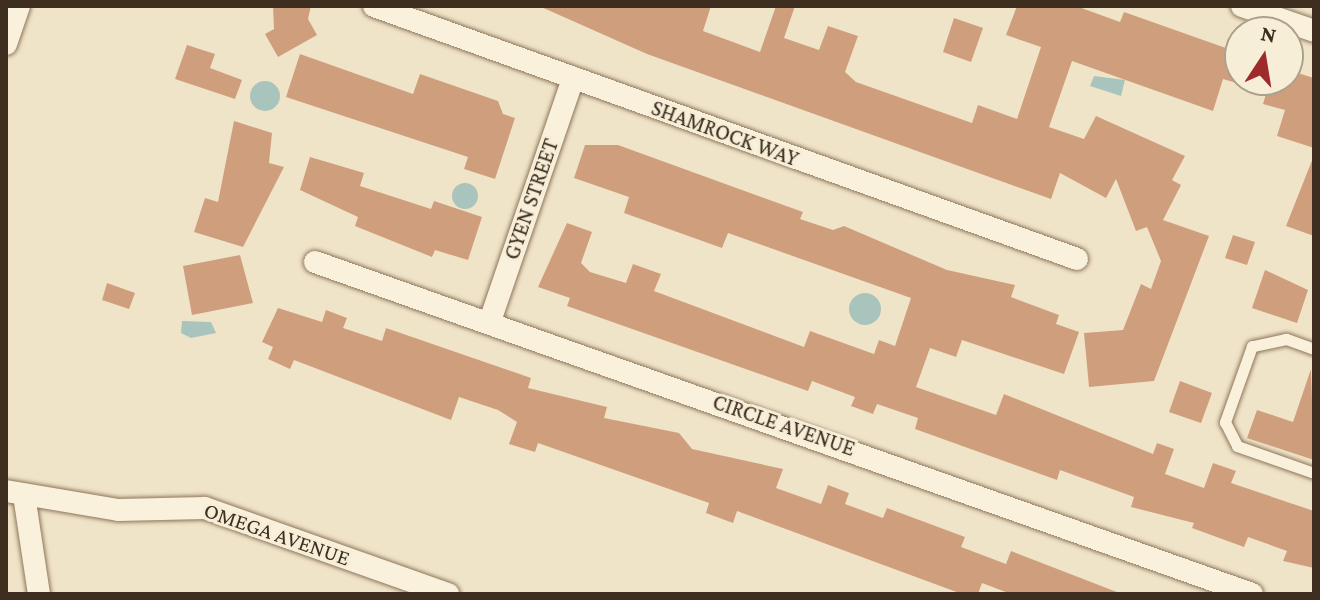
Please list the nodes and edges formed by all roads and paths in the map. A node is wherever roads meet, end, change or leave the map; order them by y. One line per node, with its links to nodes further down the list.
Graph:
1 (19, 6): 5 (street)
2 (1242, 6): 4 (street)
3 (374, 7): 6 (street, SHAMROCK WAY)
4 (1314, 31)
5 (6, 44)
6 (573, 78): 7 (street, SHAMROCK WAY); 9 (street, GYEN STREET)
7 (1077, 259)
8 (315, 262): 9 (street, CIRCLE AVENUE)
9 (490, 321): 15 (street, CIRCLE AVENUE)
10 (1314, 349): 11 (lane)
11 (1314, 473)
12 (15, 493): 13 (street); 14 (street, OMEGA AVENUE)
13 (39, 594)
14 (448, 594)
15 (1252, 594)

